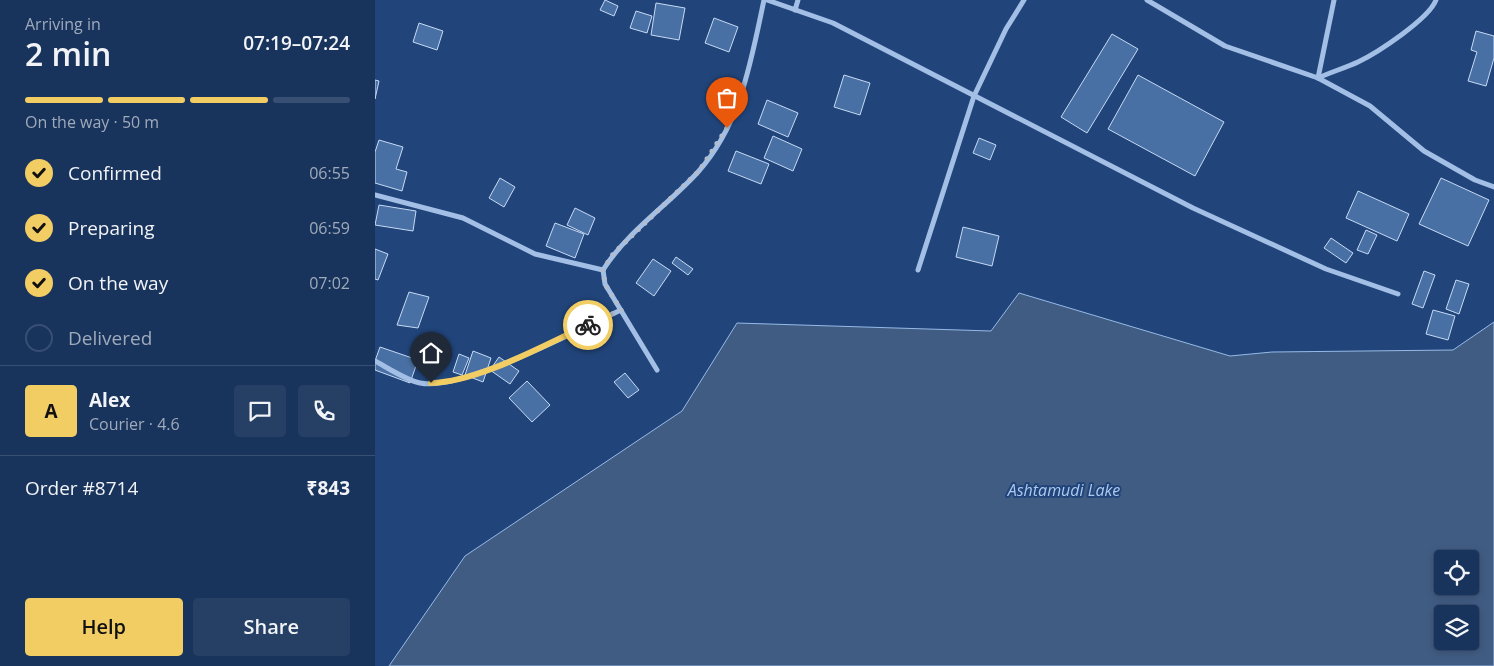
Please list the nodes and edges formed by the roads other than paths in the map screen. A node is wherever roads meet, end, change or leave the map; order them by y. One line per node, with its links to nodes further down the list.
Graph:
1 (765, 0): 7 (street); 12 (street)
2 (798, 0): 7 (street)
3 (1024, 0): 9 (street)
4 (1147, 0): 8 (street)
5 (1334, 0): 8 (street)
6 (1436, 0): 8 (street)
7 (795, 10): 9 (street)
8 (1318, 78): 10 (street)
9 (974, 96): 13 (street); 14 (street)
10 (1494, 187)
11 (375, 195): 12 (street)
12 (603, 270): 15 (street)
13 (918, 270)
14 (1398, 294)
15 (621, 310): 16 (street); 17 (street)
16 (375, 361)
17 (657, 370)

